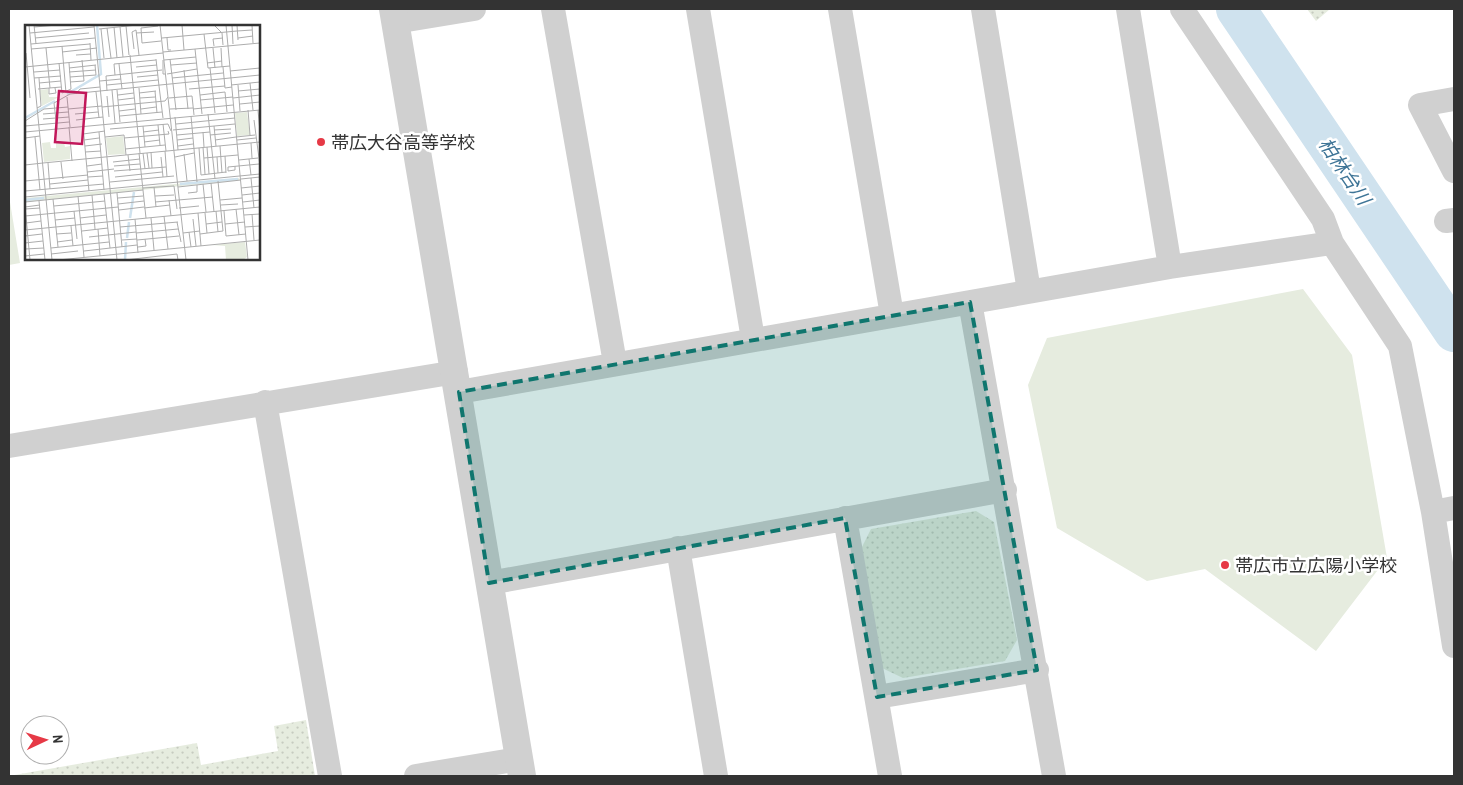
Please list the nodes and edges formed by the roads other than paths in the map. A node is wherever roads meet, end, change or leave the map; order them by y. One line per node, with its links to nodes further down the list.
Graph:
1 (474, 9): 8 (street)
2 (553, 9): 17 (street)
3 (698, 9): 16 (street)
4 (840, 9): 15 (street)
5 (983, 9): 13 (street)
6 (1128, 9): 12 (street)
7 (1182, 9): 11 (street)
8 (394, 16): 18 (street)
9 (1454, 99): 10 (street)
10 (1454, 171)
11 (1332, 243): 12 (street); 22 (street)
12 (1170, 267): 13 (street)
13 (1029, 292): 14 (street)
14 (970, 302): 15 (street); 21 (street)
15 (892, 315): 16 (street)
16 (753, 339): 17 (street)
17 (615, 363): 18 (street)
18 (457, 382): 19 (street); 25 (street)
19 (265, 402): 20 (street); 30 (street)
20 (9, 446)
21 (1005, 490): 23 (street); 27 (street)
22 (1443, 510): 26 (street)
23 (845, 518): 24 (street); 28 (street)
24 (678, 548): 25 (street); 32 (street)
25 (489, 583): 29 (street)
26 (1454, 646)
27 (1037, 670): 28 (street); 34 (street)
28 (877, 697): 33 (street)
29 (521, 767): 31 (street)
30 (330, 776)
31 (416, 776)
32 (716, 776)
33 (890, 776)
34 (1054, 776)

